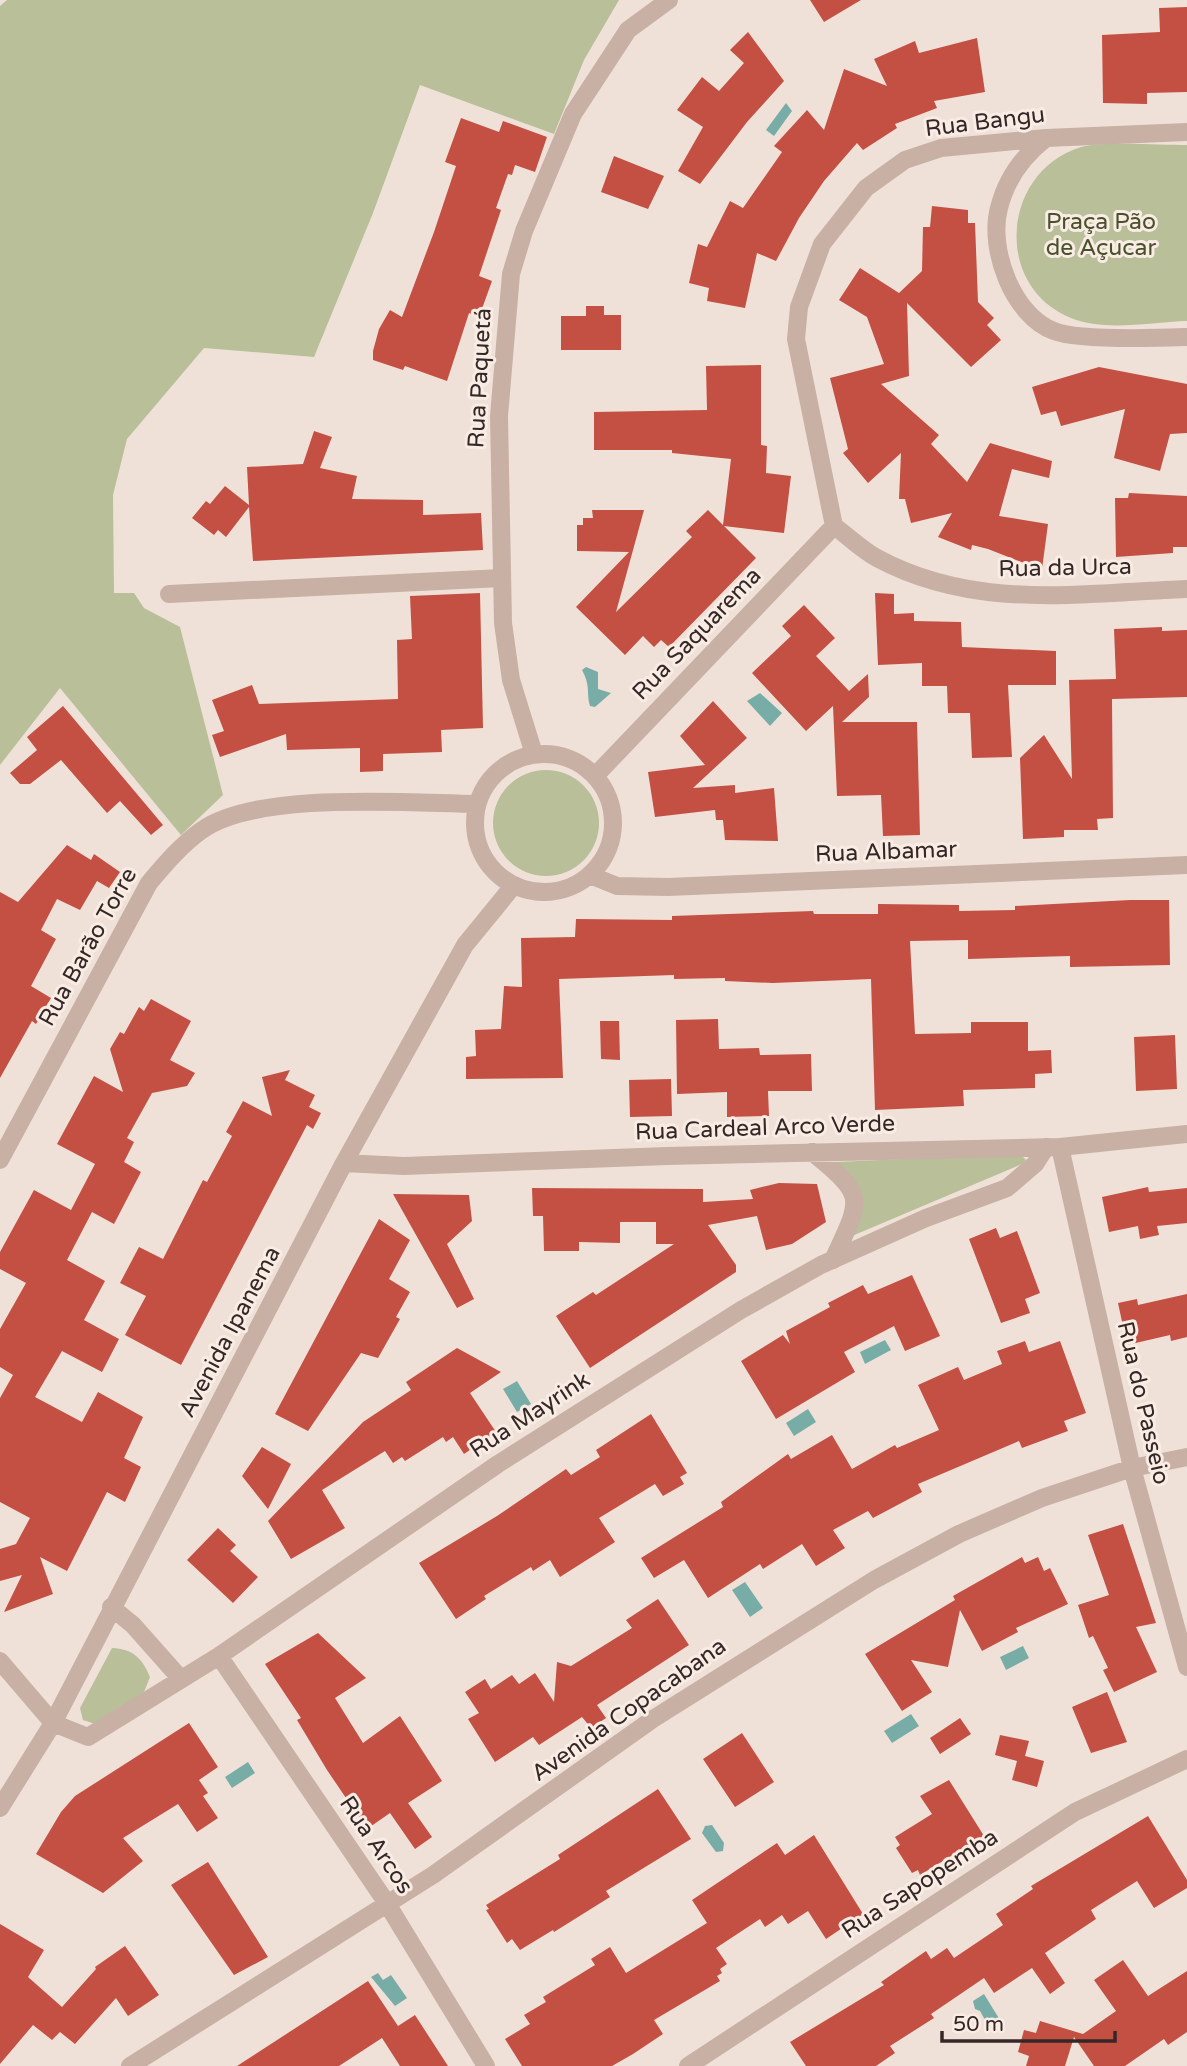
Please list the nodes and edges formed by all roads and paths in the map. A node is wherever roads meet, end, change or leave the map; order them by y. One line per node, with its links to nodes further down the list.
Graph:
1 (644, 0): 3 (street, Rua Paquetá)
2 (668, 0): 3 (street, Rua Paquetá)
3 (628, 30): 8 (street, Rua Paquetá)
4 (1187, 132): 5 (street, Rua Bangu)
5 (1046, 138): 6 (street); 7 (street, Rua Bangu)
6 (1187, 337)
7 (834, 526): 9 (street, Rua da Urca); 12 (street, Rua Saquarema)
8 (502, 579): 10 (street); 11 (street, Rua Paquetá)
9 (1187, 589)
10 (169, 594)
11 (534, 754): 12 (street); 13 (street)
12 (595, 776): 15 (street)
13 (477, 804): 16 (street); 20 (street, Rua Barão Torre)
14 (1187, 865): 15 (street, Rua Albamar)
15 (590, 874): 16 (street)
16 (514, 886): 21 (street, Avenida Ipanema)
17 (1187, 1134): 18 (street, Rua Cardeal Arco Verde)
18 (1053, 1147): 19 (street, Rua Cardeal Arco Verde); 22 (street, Rua Mayrink); 24 (street, Rua do Passeio)
19 (812, 1152): 21 (street, Rua Cardeal Arco Verde); 22 (street)
20 (0, 1160)
21 (344, 1163): 25 (street, Avenida Ipanema)
22 (833, 1260): 26 (street, Rua Mayrink)
23 (1187, 1457): 24 (street, Avenida Copacabana)
24 (1132, 1468): 28 (street, Rua do Passeio); 33 (street, Avenida Copacabana)
25 (111, 1607): 29 (street); 30 (street, Avenida Ipanema)
26 (219, 1656): 29 (street, Rua Mayrink); 33 (street, Rua Arcos)
27 (0, 1661): 30 (street)
28 (1187, 1667)
29 (180, 1678): 30 (street, Rua Mayrink)
30 (52, 1723): 32 (street, Avenida Ipanema)
31 (1187, 1759): 36 (street, Rua Sapopemba)
32 (0, 1808)
33 (386, 1902): 34 (street, Avenida Copacabana); 35 (street, Rua Arcos)
34 (130, 2066)
35 (486, 2066)
36 (688, 2066)

